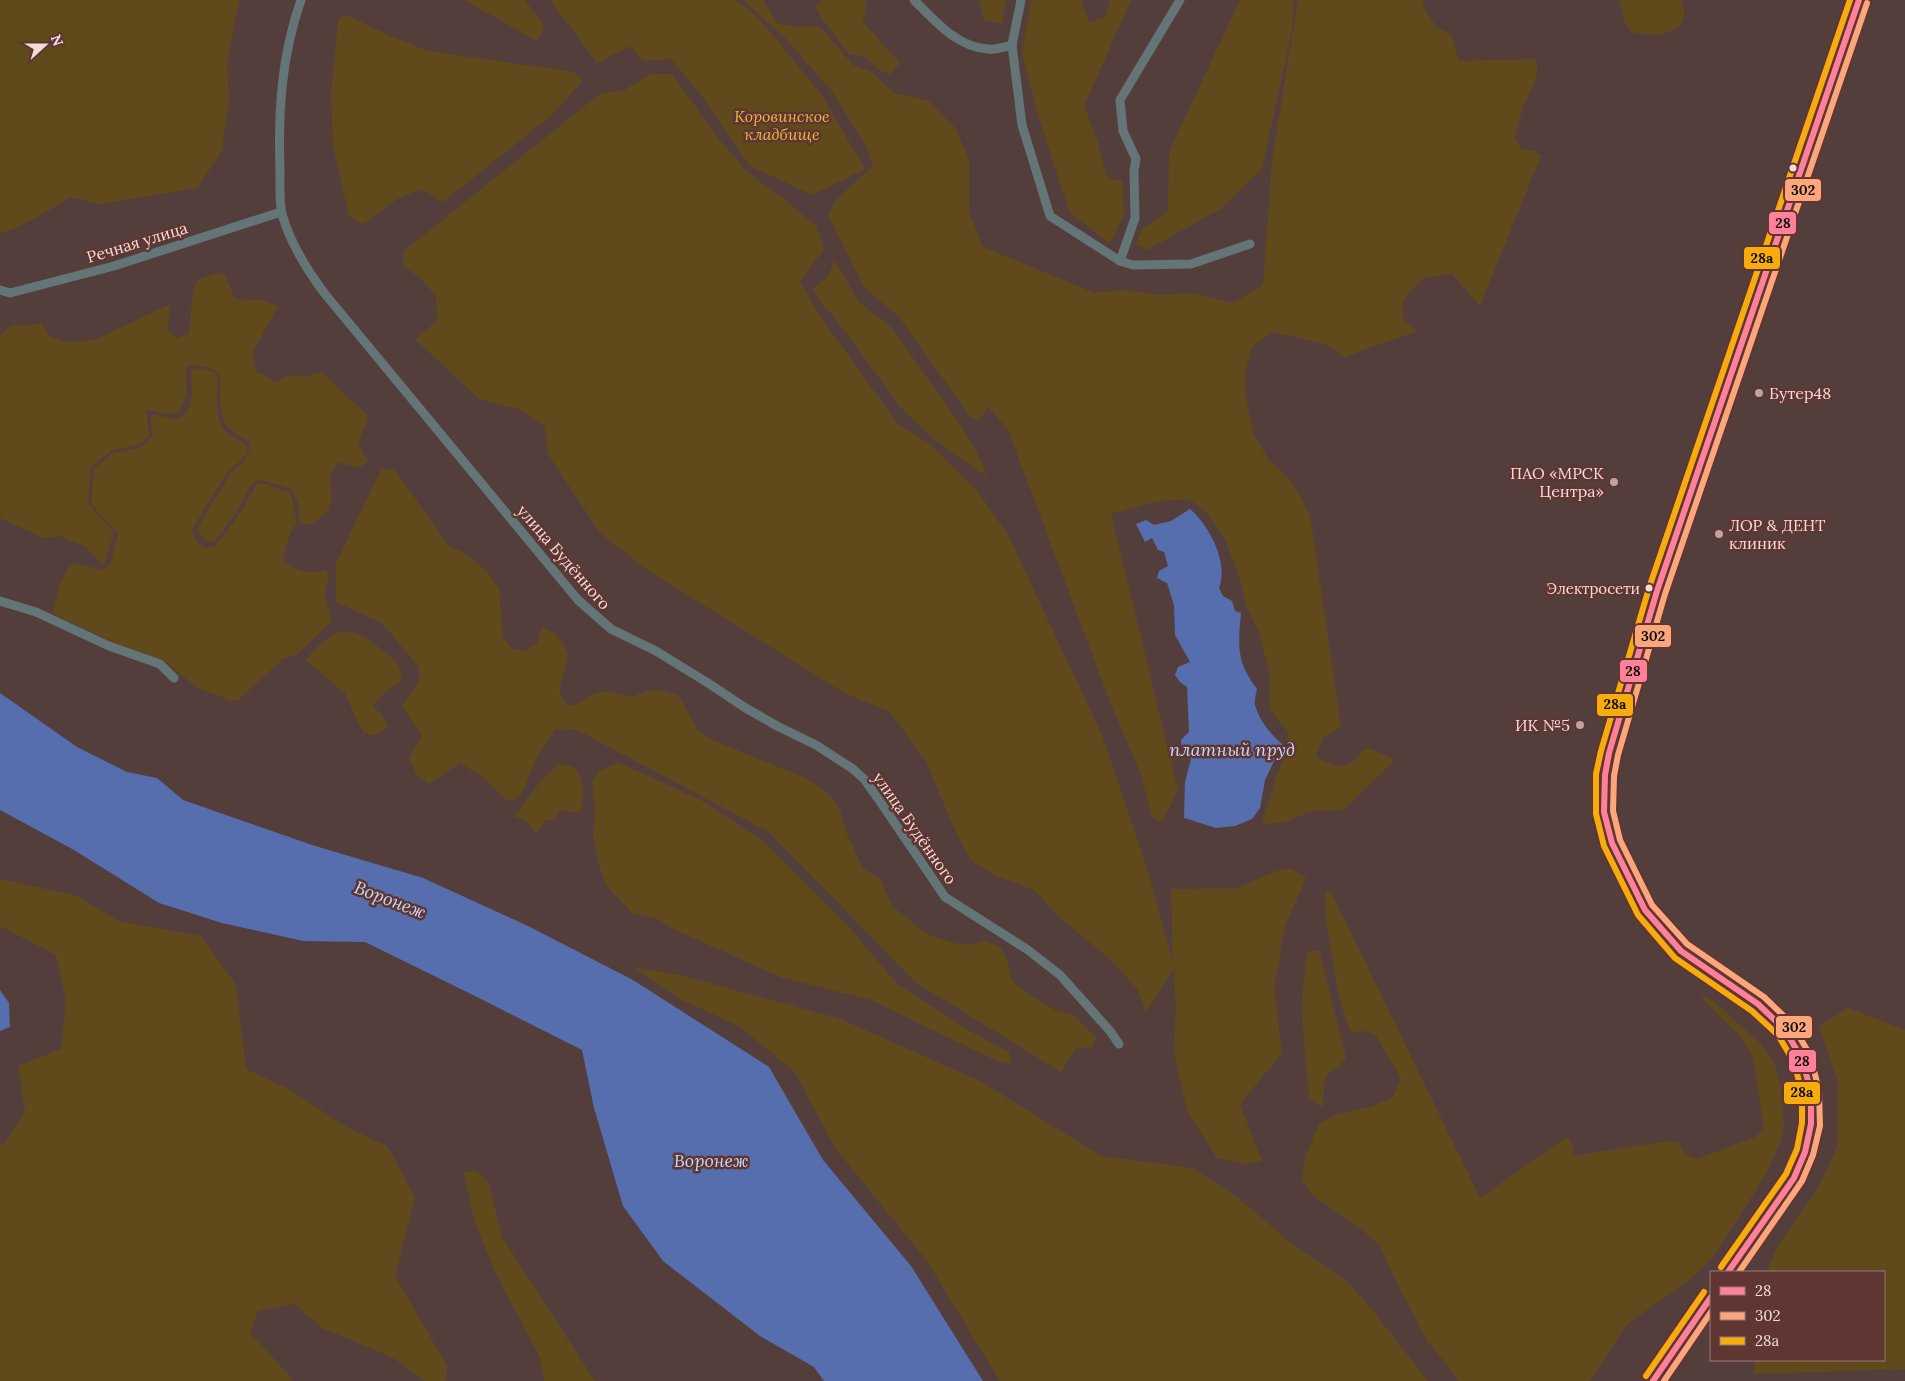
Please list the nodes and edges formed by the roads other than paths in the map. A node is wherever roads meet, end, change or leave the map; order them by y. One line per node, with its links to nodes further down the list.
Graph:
1 (301, 0): 7 (street, улица Будённого)
2 (914, 0): 6 (street)
3 (1020, 0): 6 (street)
4 (1180, 0): 9 (street)
5 (1859, 0): 14 (main road)
6 (1012, 45): 9 (street)
7 (281, 212): 10 (street, Речная улица); 13 (street, улица Будённого)
8 (1250, 244): 9 (street)
9 (1120, 261)
10 (0, 290)
11 (0, 601): 12 (street)
12 (174, 678)
13 (1119, 1044)
14 (1729, 1271)
15 (1710, 1298): 16 (main road)
16 (1653, 1381)

